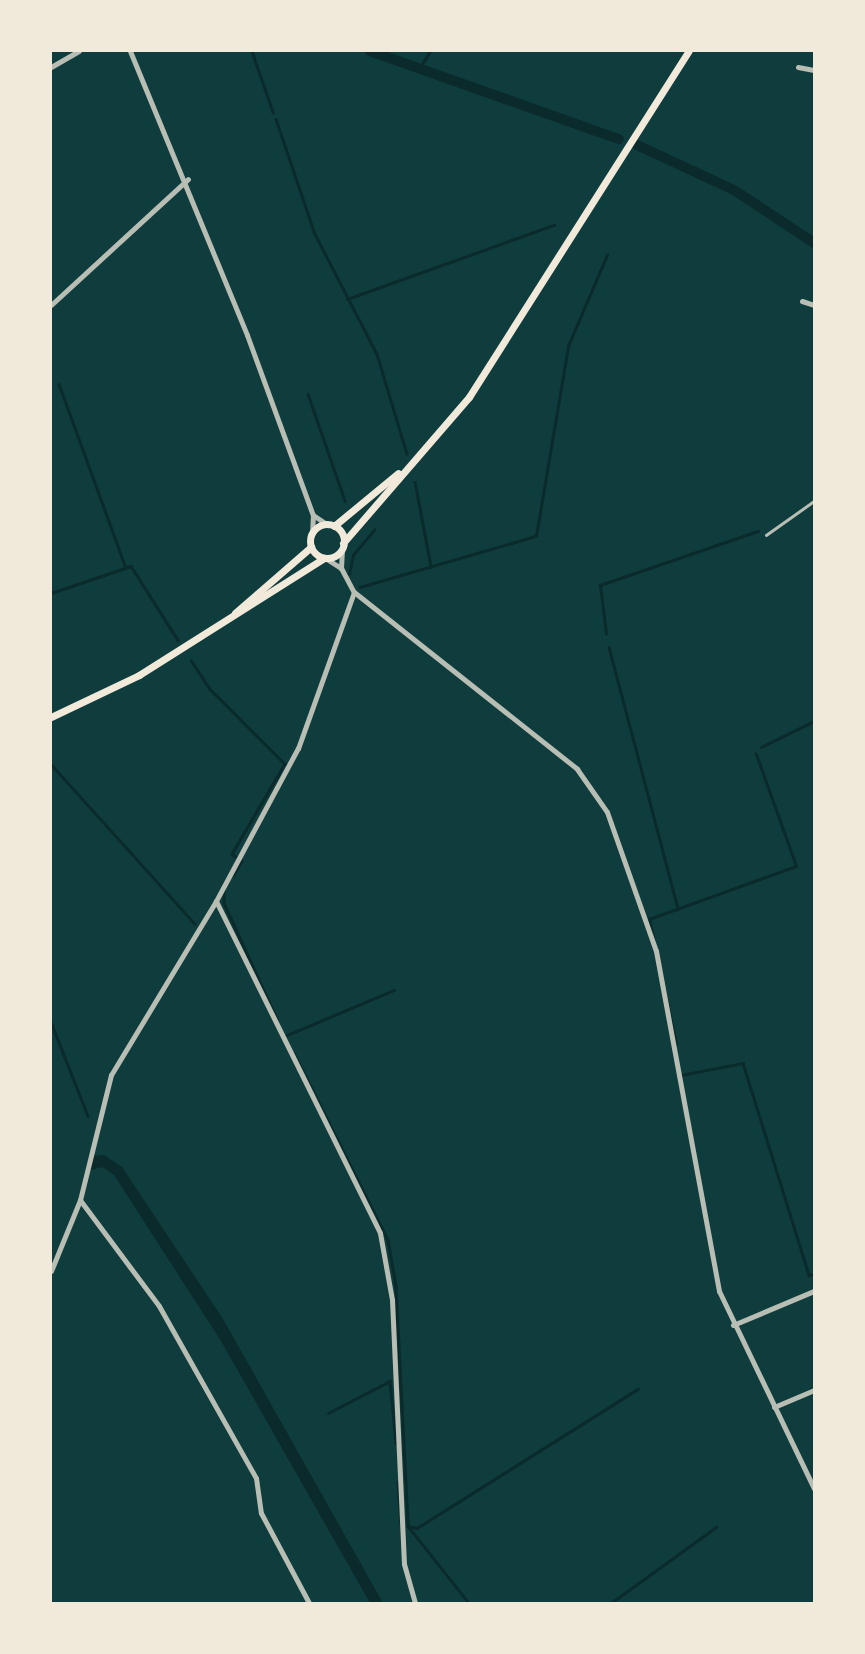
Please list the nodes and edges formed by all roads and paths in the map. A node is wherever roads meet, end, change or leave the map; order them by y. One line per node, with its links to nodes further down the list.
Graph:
1 (79, 51): 4 (street)
2 (130, 51): 7 (street)
3 (689, 51): 11 (main road)
4 (51, 67)
5 (798, 67): 6 (street)
6 (814, 70)
7 (188, 179): 9 (street); 13 (street)
8 (802, 301): 10 (street)
9 (51, 305)
10 (814, 305)
11 (404, 468): 14 (main road); 17 (main road)
12 (814, 501): 16 (lane)
13 (313, 516): 14 (street); 15 (street)
14 (331, 526): 15 (main road); 17 (main road)
15 (312, 534): 18 (main road)
16 (766, 535)
17 (342, 546): 19 (main road); 20 (street)
18 (311, 547): 19 (main road); 22 (main road)
19 (325, 558): 20 (street); 22 (main road)
20 (341, 568): 21 (street)
21 (354, 592): 24 (street); 28 (street)
22 (232, 616): 23 (main road)
23 (51, 717)
24 (216, 901): 25 (street); 33 (street)
25 (80, 1200): 26 (street); 32 (street)
26 (51, 1271)
27 (814, 1290): 28 (street)
28 (733, 1325): 30 (street)
29 (814, 1390): 30 (street)
30 (774, 1407): 31 (street)
31 (814, 1488)
32 (309, 1603)
33 (415, 1603)

